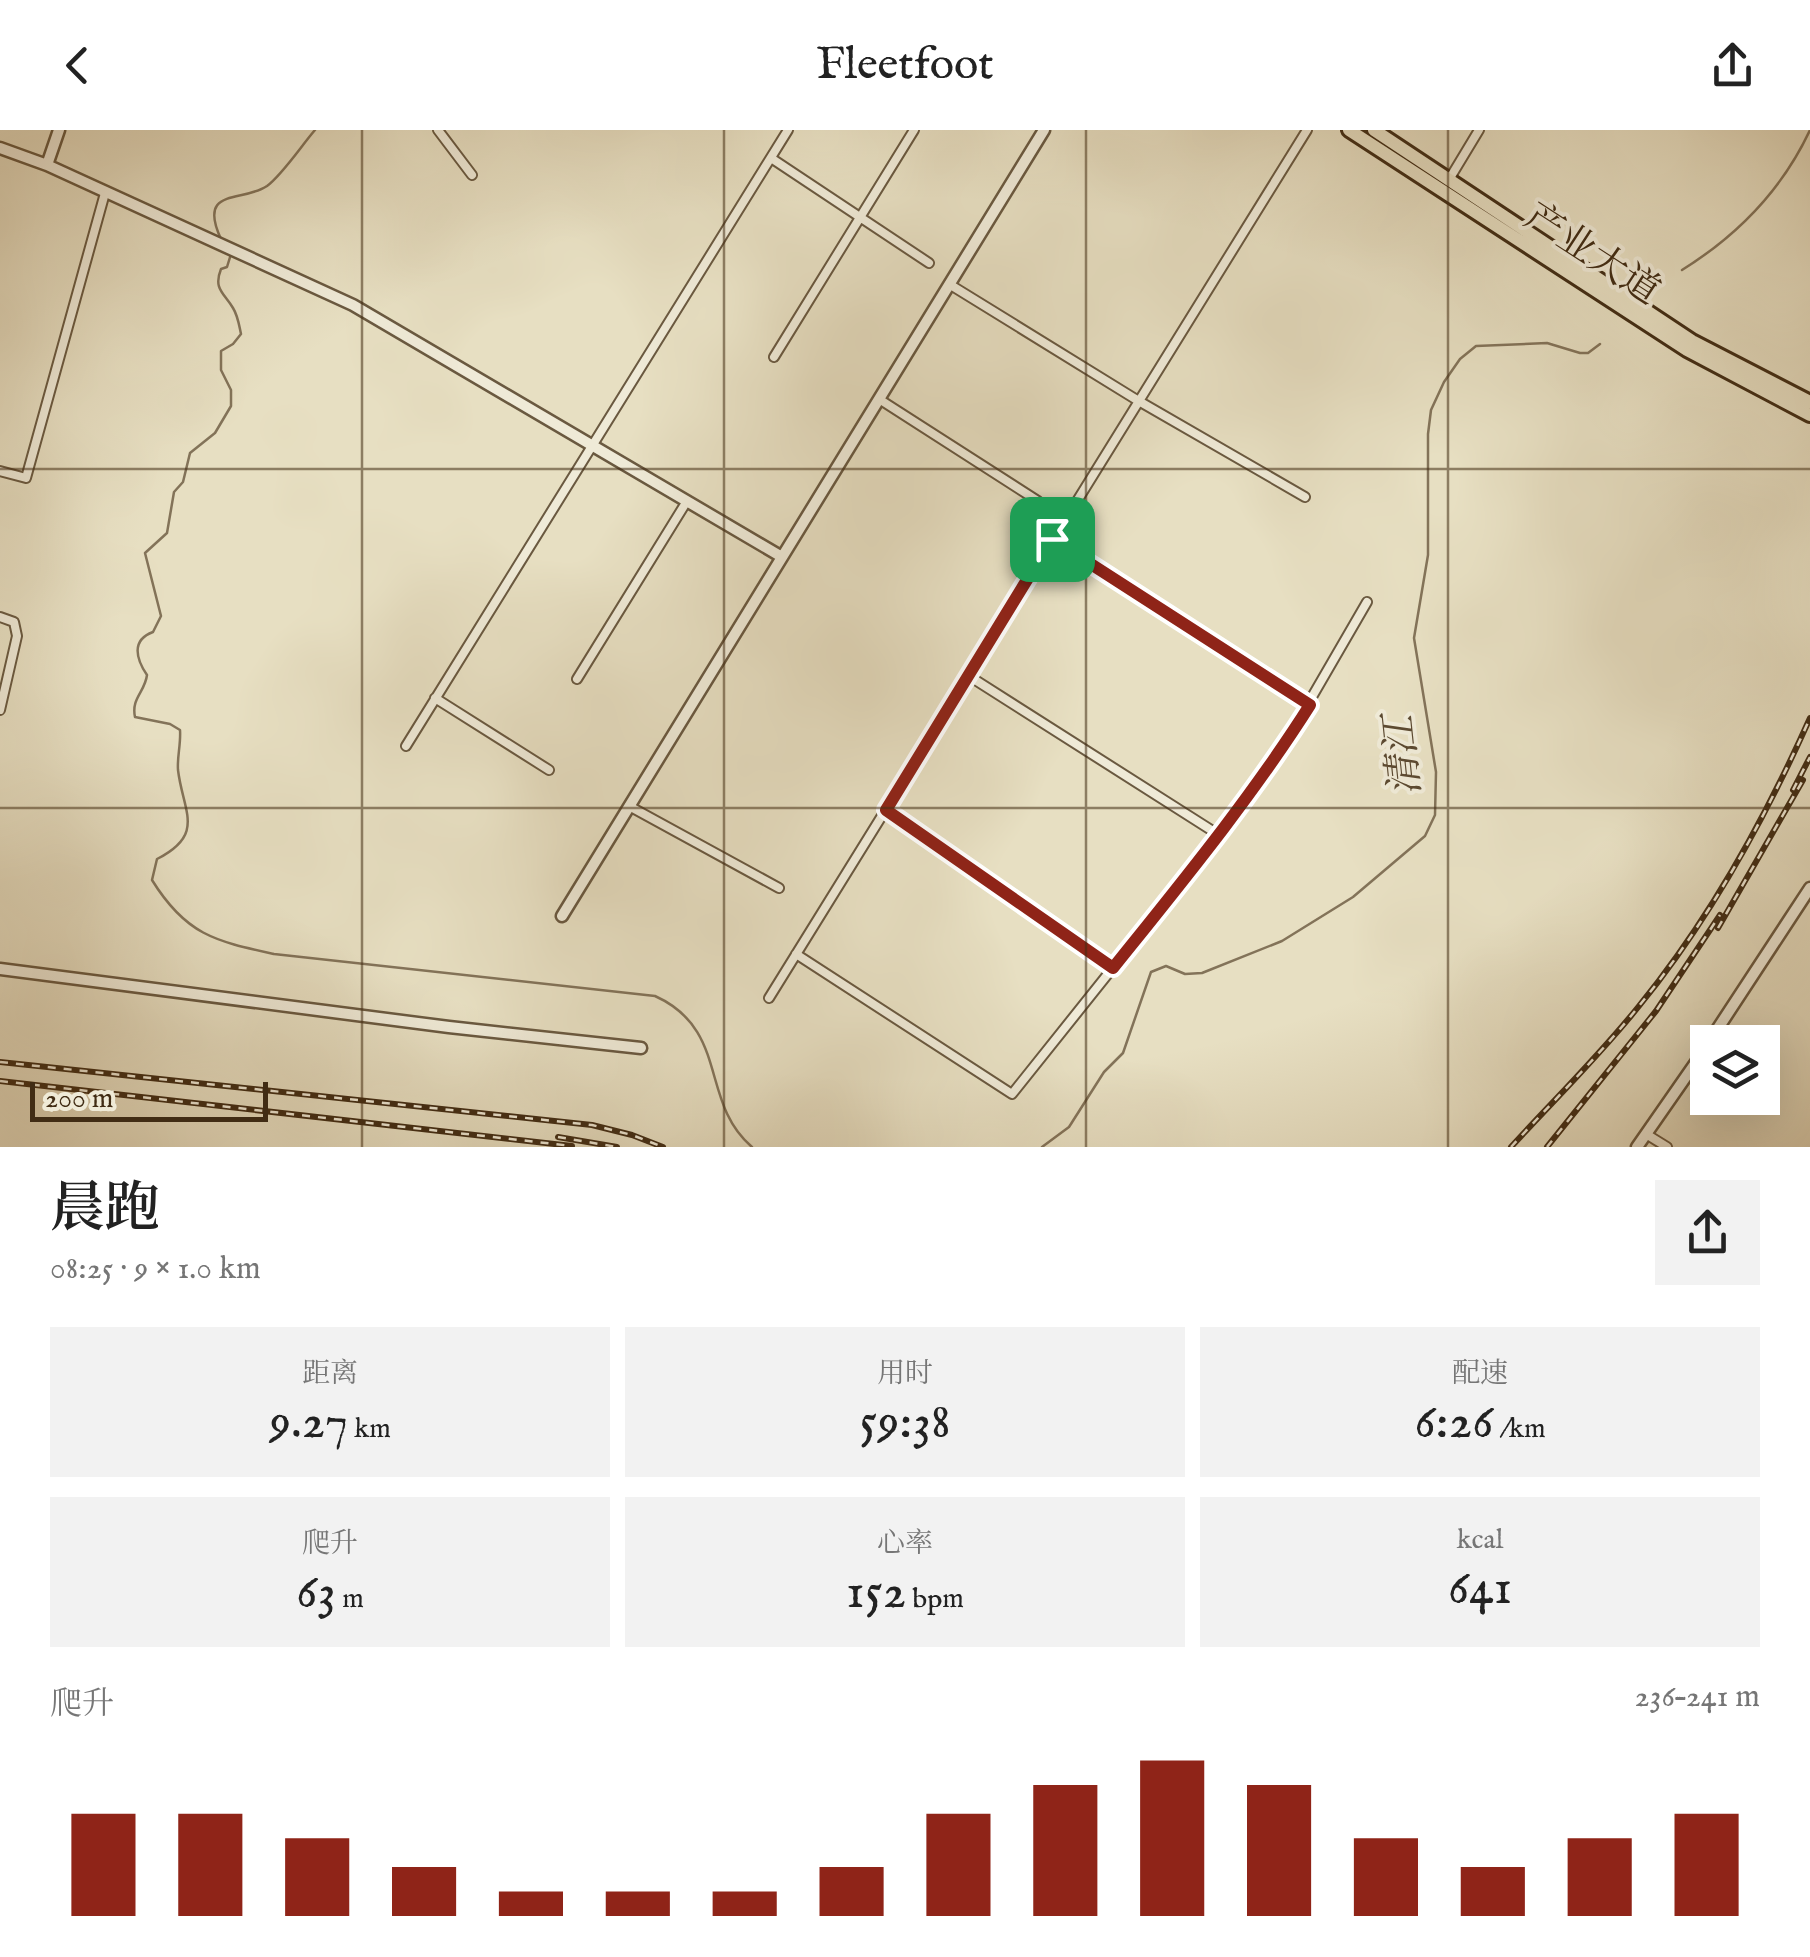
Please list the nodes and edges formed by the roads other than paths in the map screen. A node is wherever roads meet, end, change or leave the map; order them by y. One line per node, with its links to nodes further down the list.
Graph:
1 (60, 130): 12 (street)
2 (438, 130): 13 (street)
3 (788, 130): 11 (street)
4 (914, 130): 16 (street)
5 (1044, 130): 18 (street)
6 (1307, 130): 21 (street)
7 (1350, 130): 23 (main road, 产业大道)
8 (1374, 130): 14 (main road, 产业大道)
9 (1479, 130): 14 (street)
10 (0, 148): 12 (street)
11 (771, 158): 16 (street); 24 (street)
12 (47, 165): 15 (street)
13 (472, 175)
14 (1450, 178): 22 (main road, 产业大道)
15 (105, 193): 24 (street); 25 (street)
16 (860, 217): 17 (street); 19 (street)
17 (929, 263)
18 (949, 284): 20 (street); 21 (street)
19 (774, 357)
20 (879, 400): 28 (street); 30 (street)
21 (1137, 400): 26 (street); 29 (street)
22 (1810, 402)
23 (1810, 415)
24 (592, 446): 27 (street); 35 (street)
25 (0, 471)
26 (1306, 497)
27 (687, 501): 30 (street); 34 (street)
28 (1038, 501)
29 (1052, 539): 33 (street); 36 (street)
30 (782, 557): 40 (street)
31 (1367, 602): 36 (street)
32 (0, 617): 37 (street)
33 (969, 676): 41 (street); 42 (street)
34 (577, 678)
35 (435, 698): 38 (street); 39 (street)
36 (1310, 705): 42 (street)
37 (0, 710)
38 (406, 746)
39 (550, 770)
40 (629, 806): 43 (street); 45 (street)
41 (886, 810): 46 (street); 47 (street)
42 (1220, 835): 47 (street)
43 (779, 888)
44 (1810, 888): 50 (street)
45 (562, 916)
46 (796, 954): 47 (street); 49 (street)
47 (1113, 968)
48 (0, 970): 51 (street)
49 (769, 998)
50 (1720, 1025)
51 (641, 1048)
52 (1690, 1070): 53 (street)
53 (1646, 1134): 54 (street); 55 (street)
54 (1638, 1147)
55 (1667, 1147)

